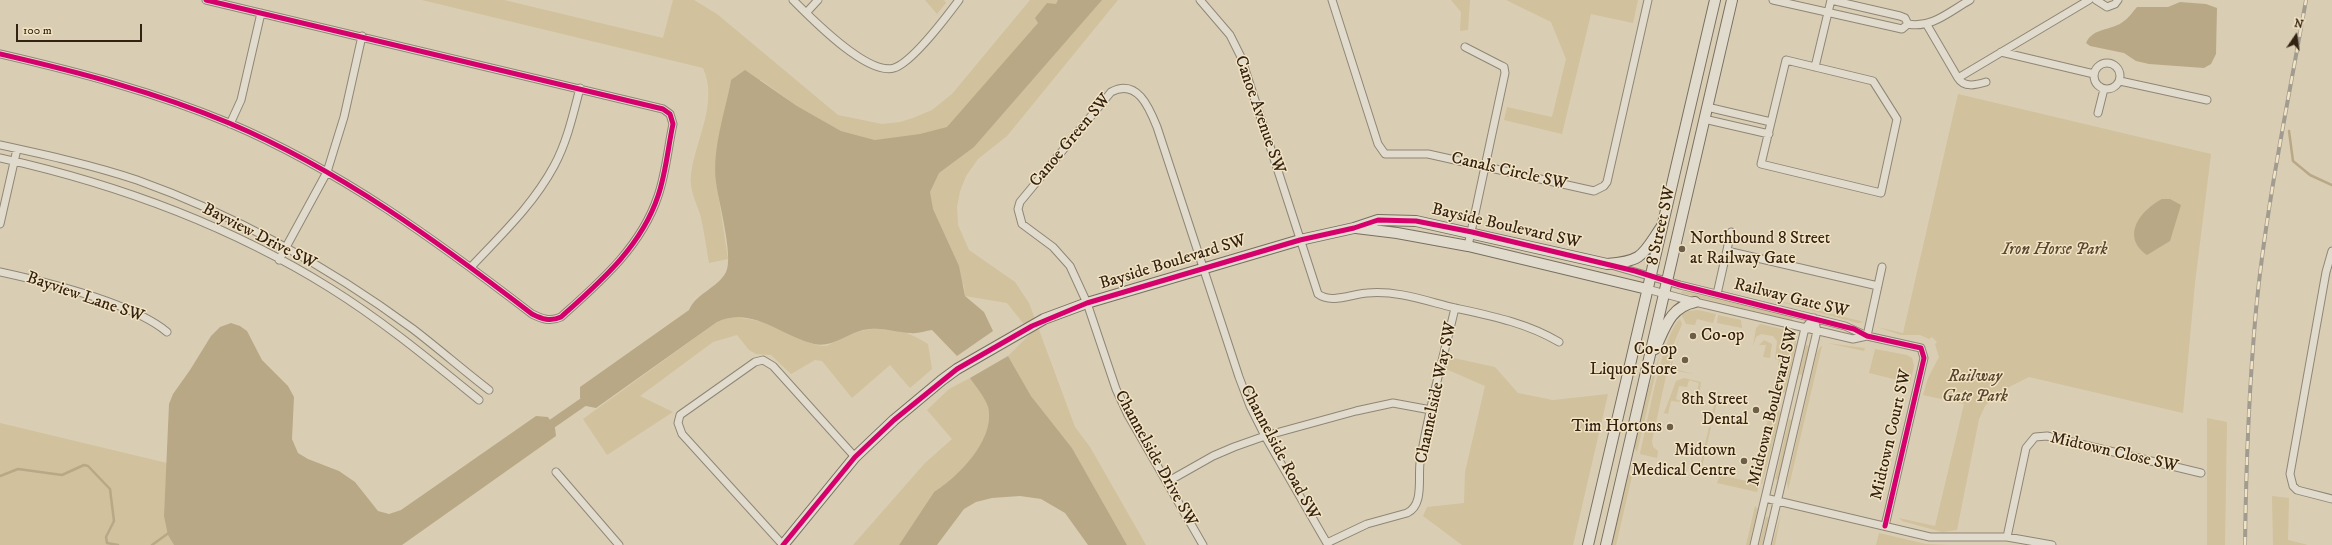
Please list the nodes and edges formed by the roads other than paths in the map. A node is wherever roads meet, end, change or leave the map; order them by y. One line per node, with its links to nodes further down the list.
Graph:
1 (206, 0): 17 (street)
2 (793, 0): 18 (street)
3 (818, 0): 18 (street)
4 (959, 0): 18 (street)
5 (1200, 0): 50 (street, Canoe Avenue SW)
6 (1332, 0): 43 (street, Canals Circle SW)
7 (1648, 0): 43 (street, Canals Circle SW)
8 (1715, 0): 46 (main road, 8 Street SW)
9 (1732, 0): 33 (main road, 8 Street SW)
10 (1773, 0): 16 (street)
11 (1831, 0): 16 (street); 19 (street)
12 (1970, 0): 20 (street)
13 (2089, 0): 23 (street)
14 (2096, 0): 15 (street)
15 (2118, 0)
16 (1828, 12): 19 (street); 25 (street)
17 (261, 13): 21 (street); 37 (street)
18 (806, 13)
19 (1908, 24): 20 (street)
20 (1927, 25): 27 (street)
21 (362, 36): 30 (street); 44 (street)
22 (1465, 47): 43 (street)
23 (2001, 52): 26 (street); 27 (street)
24 (0, 54): 37 (street)
25 (1815, 67): 36 (street); 38 (street)
26 (2094, 74): 28 (street); 31 (street)
27 (1958, 78): 29 (street)
28 (2120, 81): 31 (street); 32 (street)
29 (1986, 82)
30 (580, 88): 57 (street); 57 (street)
31 (2104, 89): 34 (street)
32 (2207, 100)
33 (1707, 107): 35 (main road, 8 Street SW); 36 (street)
34 (2098, 113)
35 (1704, 119): 38 (street); 62 (main road, 8 Street SW)
36 (1771, 122): 38 (street)
37 (230, 124): 44 (street)
38 (1769, 134)
39 (0, 145): 40 (street, Bayview Drive SW)
40 (17, 148): 42 (street); 52 (street, Bayview Drive SW)
41 (0, 158): 42 (street, Bayview Drive SW)
42 (14, 161): 45 (street); 55 (street, Bayview Drive SW)
43 (1485, 165): 48 (street)
44 (327, 172): 52 (street); 57 (street)
45 (0, 224)
46 (1662, 226): 56 (main road); 61 (main road, 8 Street SW)
47 (1354, 228): 48 (main road, Bayside Boulevard SW); 50 (main road, Bayside Boulevard SW); 51 (main road, Bayside Boulevard SW)
48 (1472, 232): 51 (street); 56 (main road, Bayside Boulevard SW)
49 (1731, 232): 53 (street)
50 (1300, 240): 59 (main road, Bayside Boulevard SW); 69 (street, Channelside Way SW)
51 (1468, 246): 64 (main road, Bayside Boulevard SW)
52 (285, 248): 55 (street); 78 (street, Bayview Drive SW)
53 (1727, 251): 63 (street); 66 (street)
54 (2332, 251): 87 (street)
55 (279, 260): 79 (street, Bayview Drive SW)
56 (1607, 264): 61 (street, Bayside Boulevard SW)
57 (471, 267)
58 (1882, 267): 63 (street)
59 (1202, 268): 68 (main road, Bayside Boulevard SW); 68 (street, Canoe Green SW); 81 (street, Channelside Road SW)
60 (0, 272): 73 (street, Bayview Lane SW)
61 (1650, 276): 62 (street, Railway Gate SW); 64 (main road, 8 Street SW)
62 (1667, 281): 65 (main road, 8 Street SW); 66 (street, Railway Gate SW)
63 (1878, 286): 74 (street)
64 (1647, 289): 65 (street, Railway Gate SW); 95 (main road, 8 Street SW)
65 (1664, 294): 67 (street, Railway Gate SW); 77 (main road, 8 Street SW)
66 (1717, 294): 70 (street, Railway Gate SW)
67 (1695, 302): 71 (street, Railway Gate SW); 77 (main road)
68 (1087, 303): 82 (main road, Bayside Boulevard SW); 85 (street, Channelside Drive SW)
69 (1455, 308): 75 (street); 80 (street, Channelside Way SW)
70 (1814, 318): 71 (street, Midtown Boulevard SW); 72 (street, Midtown Boulevard SW); 74 (street, Railway Gate SW)
71 (1805, 328): 72 (street, Railway Gate SW); 86 (street, Midtown Boulevard SW)
72 (1817, 331): 74 (street, Railway Gate SW); 88 (street, Midtown Boulevard SW)
73 (167, 332)
74 (1867, 336): 76 (street, Railway Gate SW)
75 (1559, 342)
76 (1923, 351): 89 (street, Midtown Court SW)
77 (1647, 367): 96 (main road, 8 Street SW)
78 (489, 390)
79 (479, 400)
80 (1431, 410): 81 (street); 91 (street, Channelside Way SW)
81 (1266, 436): 85 (street); 91 (street, Channelside Road SW)
82 (855, 457): 93 (main road, Bayside Boulevard SW); 93 (street)
83 (556, 472): 92 (street)
84 (2201, 473): 90 (street, Midtown Close SW)
85 (1167, 482): 94 (street, Channelside Drive SW)
86 (1765, 498): 88 (street); 97 (street, Midtown Boulevard SW)
87 (2332, 500)
88 (1777, 501): 89 (street); 98 (street, Midtown Boulevard SW)
89 (1885, 526): 90 (street)
90 (2007, 537): 99 (street)
91 (1327, 544)
92 (619, 545)
93 (783, 545)
94 (1203, 545)
95 (1588, 545)
96 (1606, 545)
97 (1754, 545)
98 (1767, 545)
99 (2052, 545)

